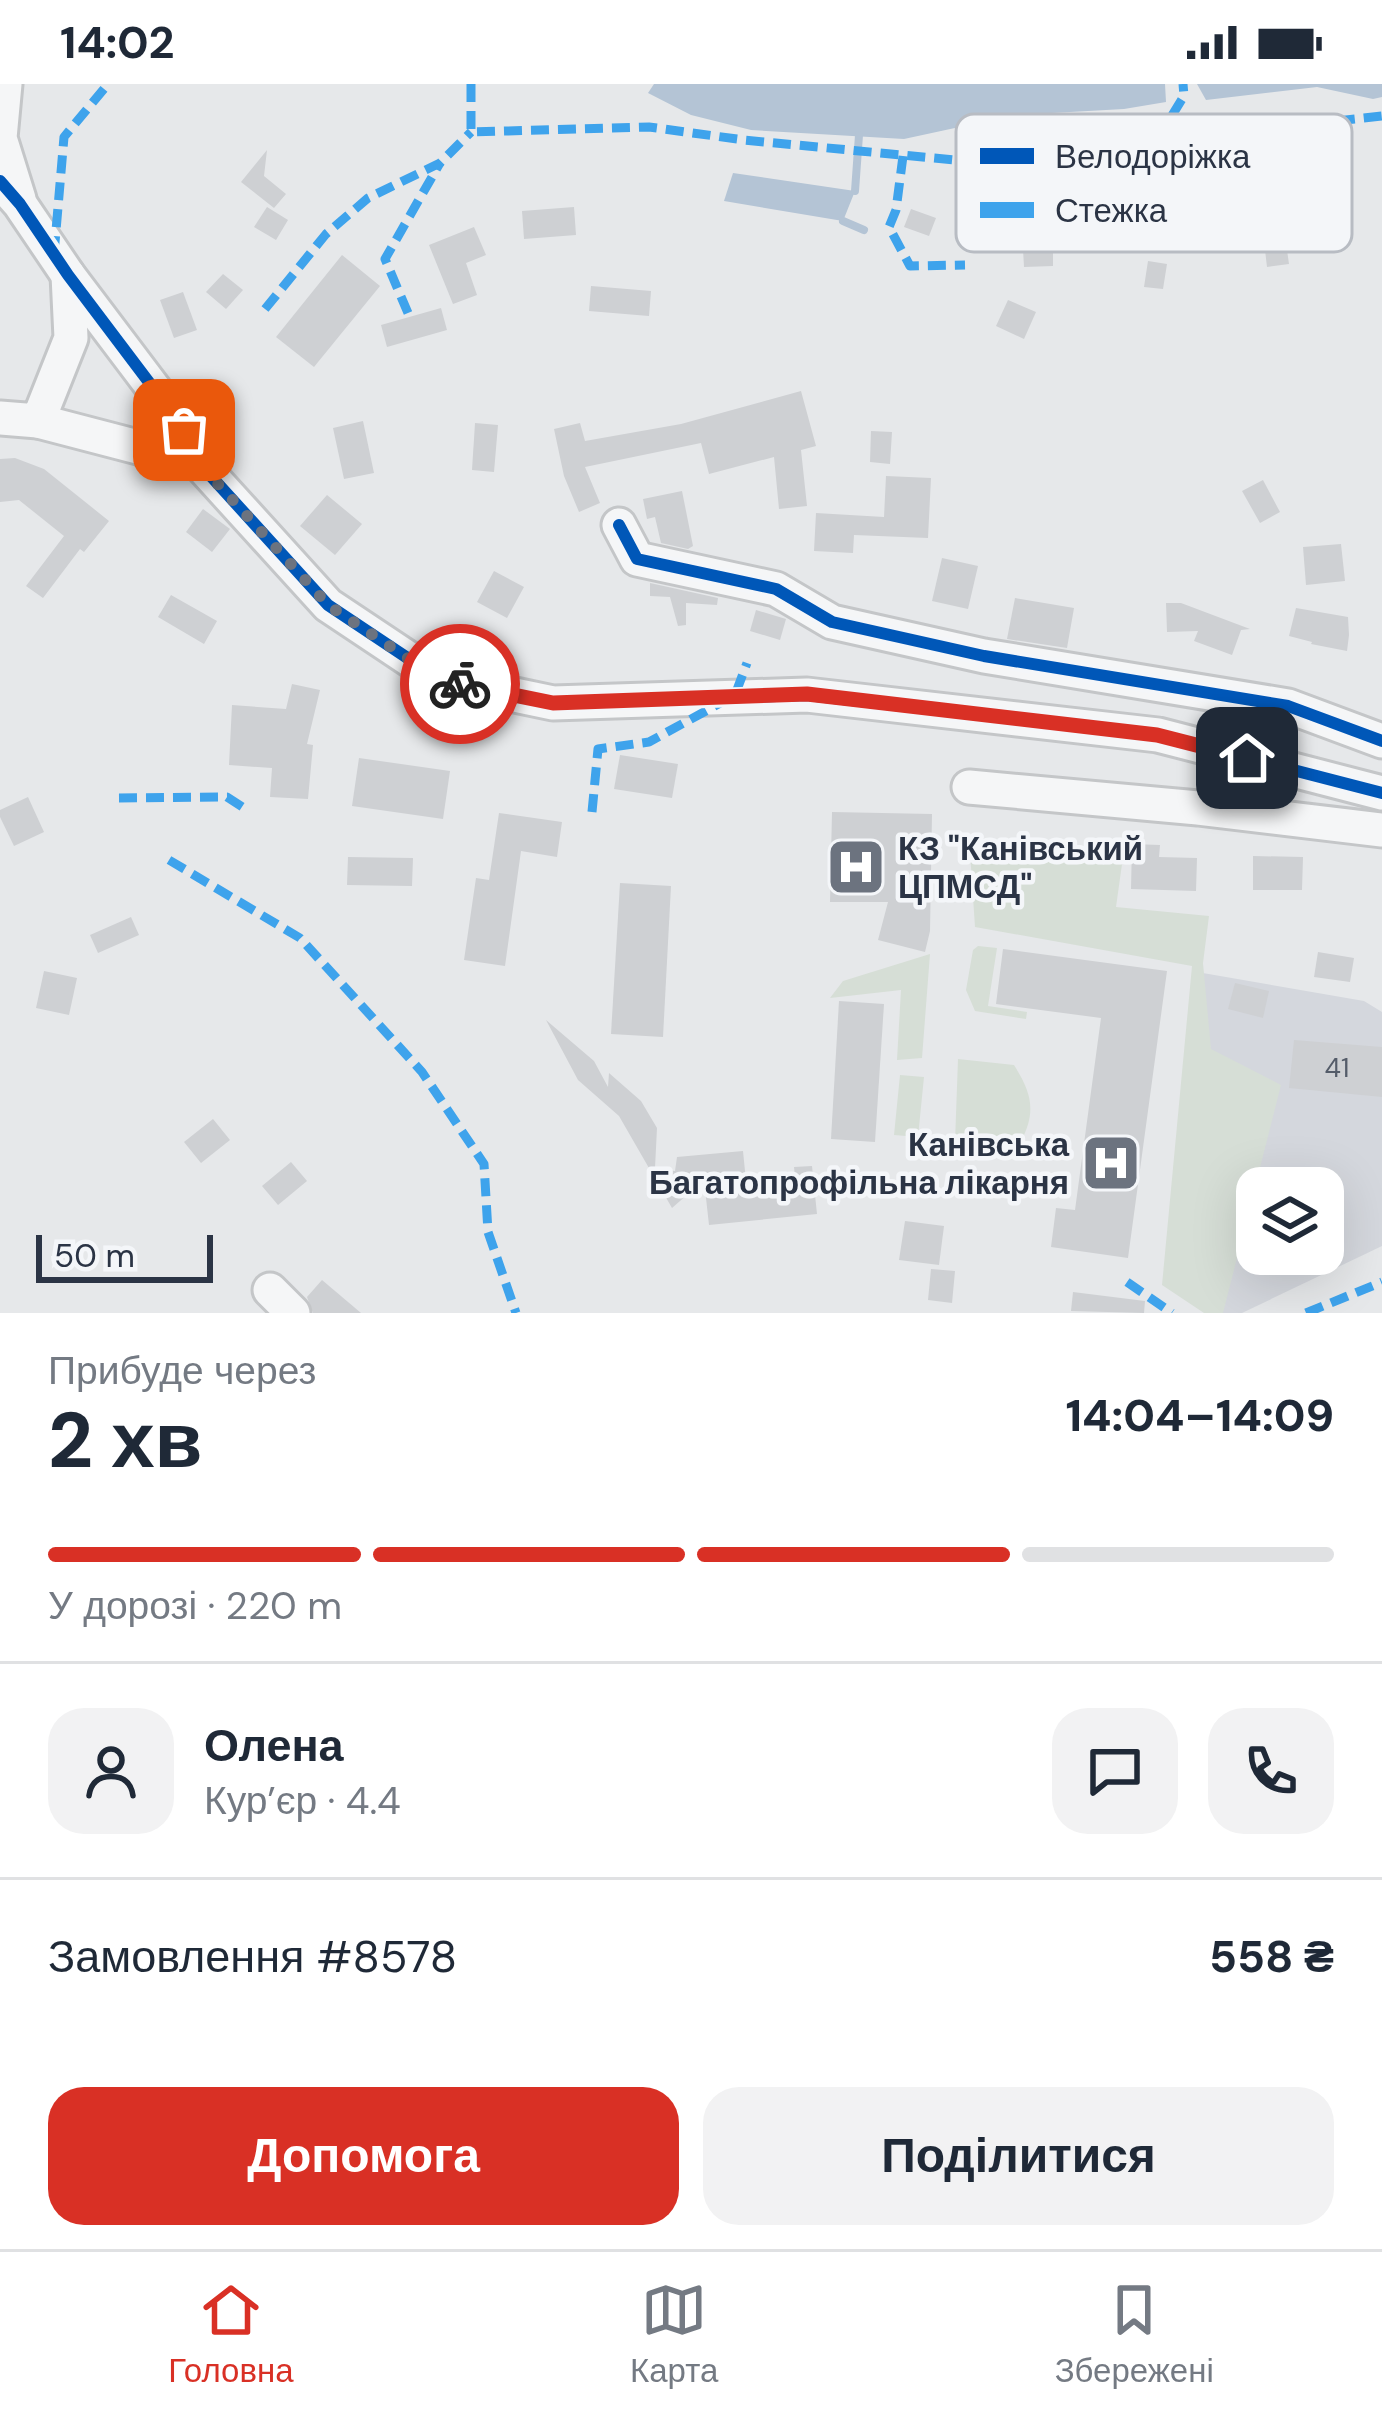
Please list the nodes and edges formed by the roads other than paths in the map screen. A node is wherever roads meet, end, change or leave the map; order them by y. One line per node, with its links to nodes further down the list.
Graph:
1 (5, 84): 2 (street)
2 (10, 192): 3 (street)
3 (68, 275): 5 (street); 6 (street)
4 (0, 418): 5 (street)
5 (38, 421): 6 (street)
6 (199, 463): 10 (street)
7 (619, 525): 8 (street)
8 (1382, 741)
9 (969, 788): 11 (street)
10 (1382, 793)
11 (1382, 830)

